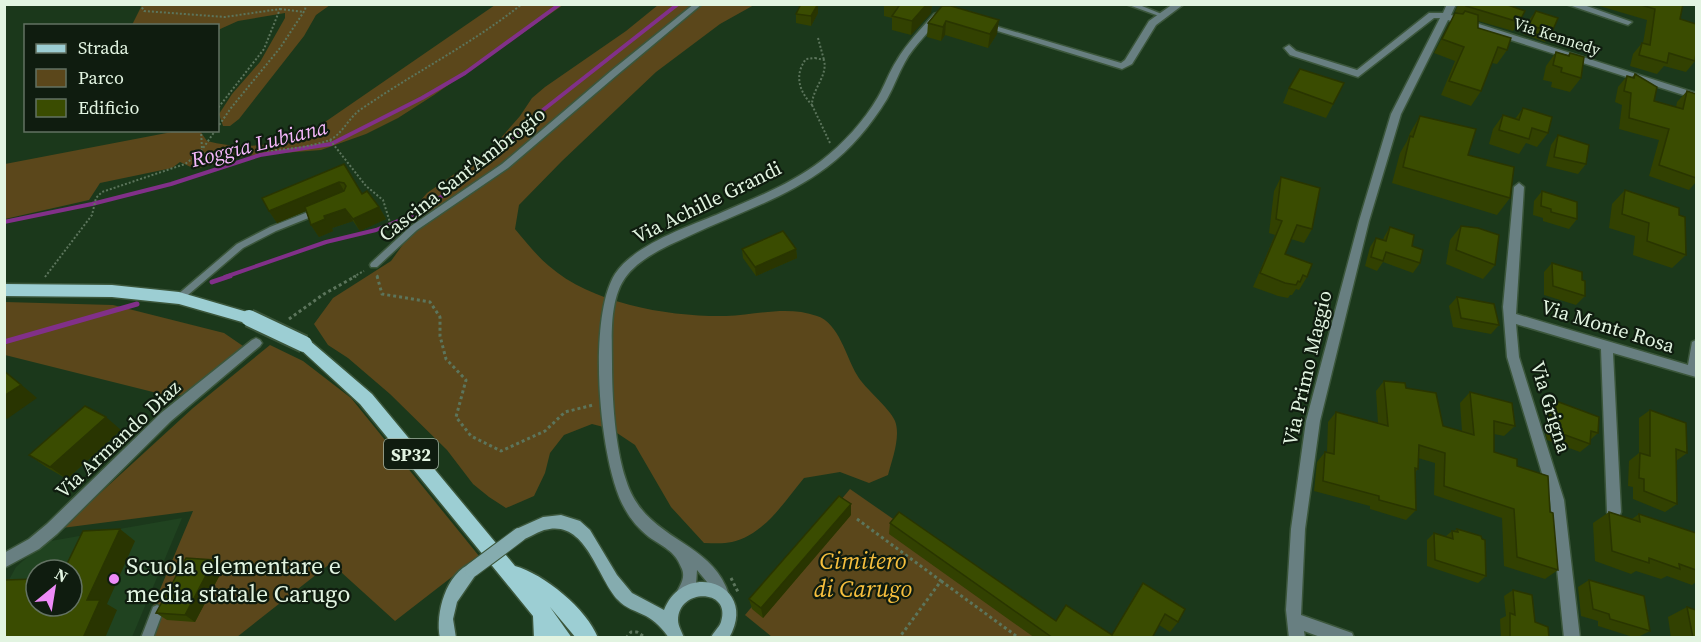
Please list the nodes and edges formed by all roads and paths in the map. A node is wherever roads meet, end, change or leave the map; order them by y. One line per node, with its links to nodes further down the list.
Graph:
1 (140, 4): 9 (path)
2 (306, 4): 10 (path)
3 (522, 4): 25 (path)
4 (699, 4): 31 (lane, Cascina Sant'Ambrogio)
5 (1129, 4): 12 (lane)
6 (1180, 4): 12 (street)
7 (1452, 4): 13 (street, Via Primo Maggio)
8 (1570, 4): 15 (street)
9 (280, 9): 10 (path); 21 (path)
10 (304, 12): 22 (path)
11 (950, 15): 27 (street, Via Achille Grandi)
12 (1161, 15): 14 (street)
13 (1445, 16): 17 (street); 19 (street, Via Kennedy); 53 (street, Via Primo Maggio)
14 (971, 22)
15 (1628, 22)
16 (818, 38): 18 (path)
17 (1289, 48)
18 (824, 60): 20 (path); 20 (path)
19 (1696, 96)
20 (812, 105): 27 (path)
21 (219, 107)
22 (219, 126)
23 (201, 132): 26 (path)
24 (215, 132): 26 (path)
25 (330, 140): 26 (path); 30 (path)
26 (201, 153): 33 (path)
27 (834, 156): 41 (street, Via Achille Grandi)
28 (1519, 187): 36 (street, Via Grigna)
29 (326, 207): 34 (lane)
30 (394, 236)
31 (374, 265): 35 (path, Cascina Sant'Ambrogio); 41 (path)
32 (4, 290): 33 (main road, SP32)
33 (35, 290): 34 (main road, SP32)
34 (179, 298): 46 (main road, SP32, bridge)
35 (294, 315)
36 (1509, 316): 38 (street, Via Monte Rosa); 67 (street, Via Grigna)
37 (256, 343): 45 (street, Via Armando Diaz)
38 (1607, 345): 40 (street, Via Monte Rosa); 42 (street)
39 (1696, 345): 40 (street)
40 (1695, 371)
41 (610, 411): 44 (street, Via Achille Grandi)
42 (1614, 512)
43 (857, 519): 47 (path)
44 (682, 553): 48 (street, Via Achille Grandi); 49 (street)
45 (4, 561)
46 (510, 573): 51 (main road, SP32); 60 (main road)
47 (941, 581): 63 (path); 64 (path)
48 (722, 595): 49 (street); 55 (street)
49 (678, 601): 52 (street); 54 (street)
50 (158, 611): 56 (lane)
51 (542, 611): 58 (main road); 59 (main road, SP32)
52 (654, 612): 54 (street); 57 (street, bridge)
53 (1294, 620): 65 (street, Via Primo Maggio); 66 (street)
54 (675, 633)
55 (720, 636)
56 (147, 638)
57 (448, 638)
58 (544, 638)
59 (563, 638)
60 (590, 638)
61 (626, 638): 62 (path)
62 (646, 638)
63 (899, 638)
64 (1019, 638)
65 (1297, 638)
66 (1347, 638)
67 (1572, 638)

